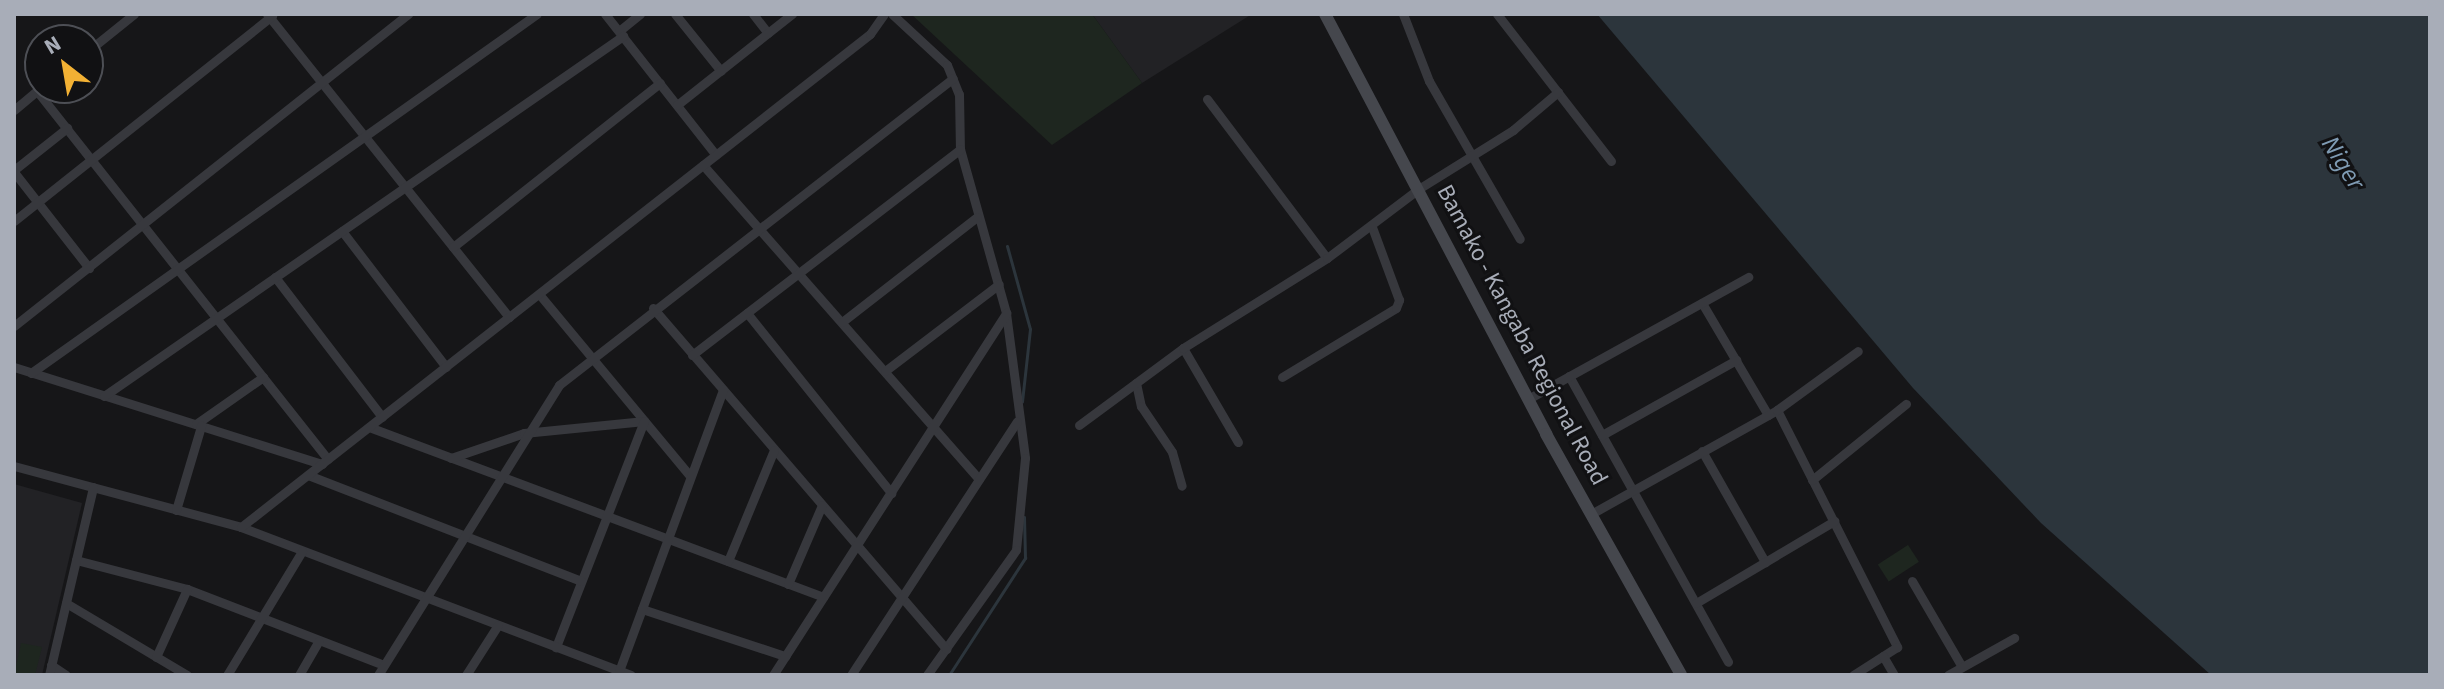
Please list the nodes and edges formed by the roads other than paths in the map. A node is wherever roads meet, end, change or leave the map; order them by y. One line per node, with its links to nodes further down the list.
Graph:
1 (134, 14): 17 (street)
2 (408, 14): 20 (street)
3 (537, 14): 27 (street)
4 (605, 14): 16 (street)
5 (640, 14): 16 (street)
6 (675, 14): 18 (street)
7 (753, 14): 15 (street)
8 (792, 14): 15 (street)
9 (884, 14): 29 (street)
10 (892, 14): 19 (street)
11 (1325, 14): 36 (street, Bamako - Kangaba Regional Road)
12 (1403, 14): 30 (street)
13 (1497, 14): 22 (street)
14 (271, 15): 20 (street); 31 (street)
15 (768, 33): 18 (street)
16 (621, 34): 21 (street); 35 (street)
17 (104, 38)
18 (721, 71): 25 (street)
19 (953, 78): 28 (street); 41 (street)
20 (322, 83): 27 (street); 40 (street)
21 (660, 83): 25 (street); 45 (street)
22 (1558, 92): 30 (street); 32 (street)
23 (1207, 99): 46 (street)
24 (49, 104): 26 (street)
25 (677, 105): 29 (street)
26 (67, 128): 31 (street); 34 (street)
27 (365, 137): 35 (street); 48 (street)
28 (960, 149): 38 (street); 49 (street)
29 (716, 155): 33 (street)
30 (1470, 157): 36 (street); 44 (street)
31 (92, 160): 37 (street); 40 (street)
32 (1611, 161)
33 (703, 165): 41 (street); 53 (street)
34 (14, 171): 37 (street)
35 (406, 187): 43 (street); 45 (street)
36 (1420, 188): 42 (street); 77 (street, Bamako - Kangaba Regional Road)
37 (38, 203): 39 (street); 47 (street)
38 (977, 217): 52 (street); 60 (street)
39 (14, 221)
40 (143, 225): 47 (street); 48 (street)
41 (758, 227): 49 (street); 55 (street)
42 (1372, 227): 46 (street); 73 (street)
43 (342, 231): 50 (street); 68 (street)
44 (1520, 239)
45 (453, 247): 58 (street)
46 (1327, 258): 62 (street)
47 (89, 268): 61 (street)
48 (179, 270): 59 (street); 70 (street)
49 (798, 273): 56 (street); 60 (street)
50 (275, 277): 59 (street); 80 (street)
51 (1748, 277): 54 (street)
52 (999, 284): 57 (street); 69 (street)
53 (539, 294): 58 (street); 65 (street)
54 (1702, 303): 66 (street); 71 (street)
55 (653, 308): 64 (street); 65 (street)
56 (747, 313): 64 (street); 103 (street)
57 (1006, 313): 82 (street); 85 (street)
58 (509, 317): 68 (street)
59 (217, 318): 72 (street); 76 (street)
60 (842, 322): 69 (street)
61 (14, 326)
62 (1183, 348): 74 (street); 89 (street)
63 (1858, 351): 79 (street)
64 (692, 355): 75 (street)
65 (592, 358): 81 (street); 87 (street)
66 (1736, 360): 79 (street); 88 (street)
67 (14, 367): 70 (street)
68 (446, 367): 80 (street)
69 (885, 371): 85 (street)
70 (31, 373): 76 (street)
71 (1569, 376): 77 (street); 88 (street)
72 (263, 377): 83 (street); 93 (street)
73 (1282, 377)
74 (1136, 383): 84 (street); 100 (street)
75 (723, 390): 90 (street); 97 (street)
76 (104, 396): 83 (street)
77 (1528, 399): 106 (street, Bamako - Kangaba Regional Road)
78 (1906, 404): 99 (street)
79 (1772, 412): 91 (street); 99 (street)
80 (382, 417): 86 (street)
81 (644, 421): 87 (street); 97 (street); 107 (street)
82 (1017, 421): 98 (street); 132 (street)
83 (198, 425): 93 (street); 105 (street)
84 (1079, 425)
85 (934, 426): 98 (street); 103 (street)
86 (369, 427): 92 (street); 93 (street)
87 (524, 433): 92 (street); 96 (street)
88 (1602, 435): 102 (street)
89 (1238, 442)
90 (774, 450): 104 (street); 115 (street)
91 (1702, 451): 102 (street); 116 (street)
92 (451, 458): 96 (street)
93 (325, 461): 95 (street)
94 (14, 466): 101 (street)
95 (308, 475): 109 (street); 110 (street)
96 (500, 475): 107 (street); 110 (street)
97 (690, 476): 111 (street)
98 (979, 479): 123 (street)
99 (1812, 480): 108 (street)
100 (1182, 486)
101 (93, 487): 105 (street); 114 (street)
102 (1633, 490): 106 (street); 125 (street)
103 (891, 493): 112 (street)
104 (822, 505): 112 (street); 119 (street)
105 (176, 510): 109 (street)
106 (1591, 514): 151 (street, Bamako - Kangaba Regional Road)
107 (607, 516): 111 (street); 117 (street)
108 (1834, 521): 116 (street); 134 (street)
109 (241, 527): 113 (street)
110 (464, 534): 117 (street); 121 (street)
111 (668, 539): 115 (street); 126 (street)
112 (856, 546): 122 (street); 123 (street)
113 (302, 551): 121 (street); 127 (street)
114 (76, 560): 120 (street); 124 (street)
115 (728, 561): 119 (street)
116 (1765, 562): 125 (street)
117 (581, 581): 131 (street)
118 (1912, 581): 138 (street)
119 (788, 584): 122 (street)
120 (187, 589): 127 (street); 135 (street)
121 (426, 596): 128 (street); 137 (street)
122 (823, 597): 133 (street)
123 (902, 598): 132 (street); 149 (street)
124 (66, 603): 135 (street); 139 (street)
125 (1696, 603): 136 (street)
126 (642, 609): 133 (street); 140 (street)
127 (260, 619): 130 (street); 143 (street)
128 (498, 625): 131 (street); 146 (street)
129 (2014, 638): 138 (street)
130 (319, 641): 137 (street); 144 (street)
131 (556, 647): 140 (street)
132 (946, 649): 150 (street)
133 (785, 656): 148 (street)
134 (1883, 656): 152 (street); 153 (street)
135 (156, 657): 142 (street)
136 (1728, 662)
137 (384, 665): 145 (street)
138 (1962, 667): 154 (street)
139 (50, 670): 141 (street)
140 (619, 671): 147 (street)
141 (66, 675)
142 (187, 675)
143 (227, 675)
144 (299, 675)
145 (378, 675)
146 (466, 675)
147 (631, 675)
148 (773, 675)
149 (851, 675)
150 (927, 675)
151 (1681, 675)
152 (1853, 675)
153 (1894, 675)
154 (1948, 675)

